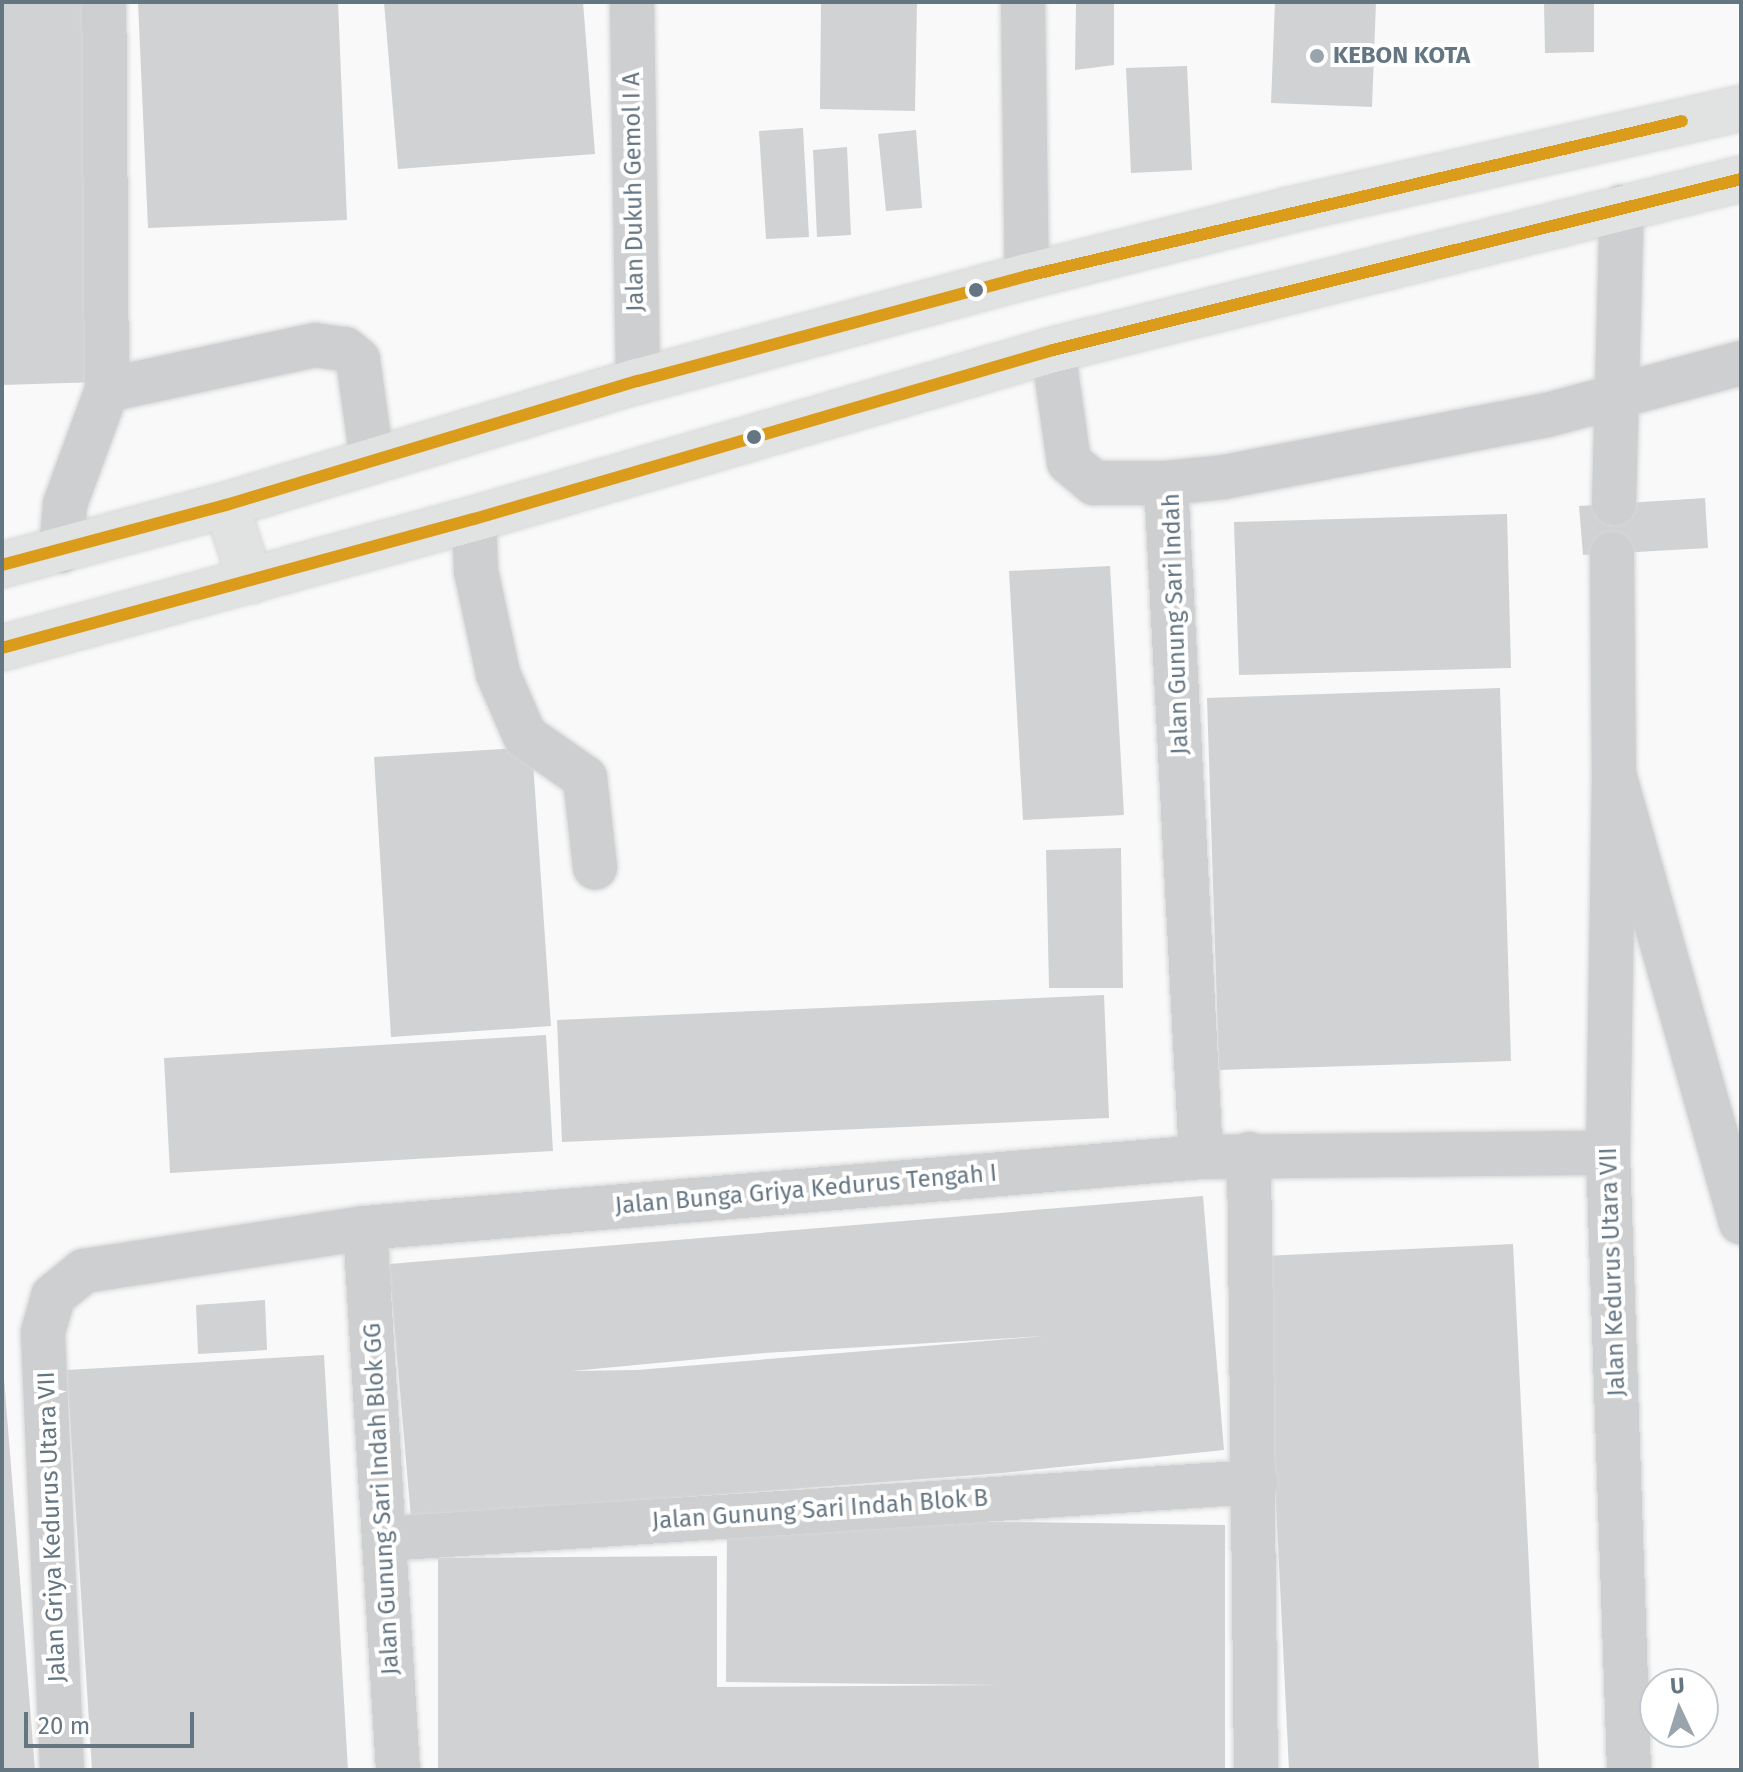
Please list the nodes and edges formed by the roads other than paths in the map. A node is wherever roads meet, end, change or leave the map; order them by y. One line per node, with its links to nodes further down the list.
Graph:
1 (104, 2): 11 (street)
2 (632, 2): 10 (street, Jalan Dukuh Gemol I A)
3 (1023, 2): 7 (street)
4 (1741, 108): 7 (main road)
5 (1741, 179): 6 (main road)
6 (1622, 207): 8 (main road); 12 (street)
7 (1027, 276): 10 (main road)
8 (1053, 350): 14 (street); 17 (main road)
9 (1741, 363): 12 (street, Jalan Gunung Sari Indah)
10 (638, 381): 13 (main road)
11 (107, 390): 13 (street); 18 (street)
12 (1615, 399): 14 (street, Jalan Gunung Sari Indah); 15 (street)
13 (372, 460): 16 (main road)
14 (1166, 483): 27 (street, Jalan Gunung Sari Indah)
15 (1614, 503)
16 (226, 505): 18 (main road); 21 (main road)
17 (474, 519): 21 (main road); 24 (street)
18 (61, 551): 20 (main road)
19 (1612, 554): 23 (street, Jalan Kedurus Utara VII)
20 (2, 565)
21 (251, 581): 22 (main road)
22 (2, 648)
23 (1614, 774): 25 (street, Jalan Kedurus Utara VII); 28 (street, Jalan Kedurus Utara VII)
24 (595, 867)
25 (1608, 1153): 26 (street, Jalan Bunga Griya Kedurus Tengah I); 36 (street, Jalan Kedurus Utara VII)
26 (1249, 1154): 27 (street, Jalan Bunga Griya Kedurus Tengah I); 31 (street)
27 (1201, 1157): 29 (street, Jalan Bunga Griya Kedurus Tengah I)
28 (1741, 1222)
29 (365, 1228): 30 (street, Jalan Bunga Griya Kedurus Tengah I); 32 (street, Jalan Gunung Sari Indah Blok GG)
30 (43, 1332): 33 (street, Jalan Griya Kedurus Utara VII)
31 (1255, 1482): 32 (street, Jalan Gunung Sari Indah Blok B); 35 (street)
32 (385, 1539): 34 (street, Jalan Gunung Sari Indah Blok GG)
33 (62, 1770)
34 (398, 1770)
35 (1256, 1770)
36 (1629, 1770)

